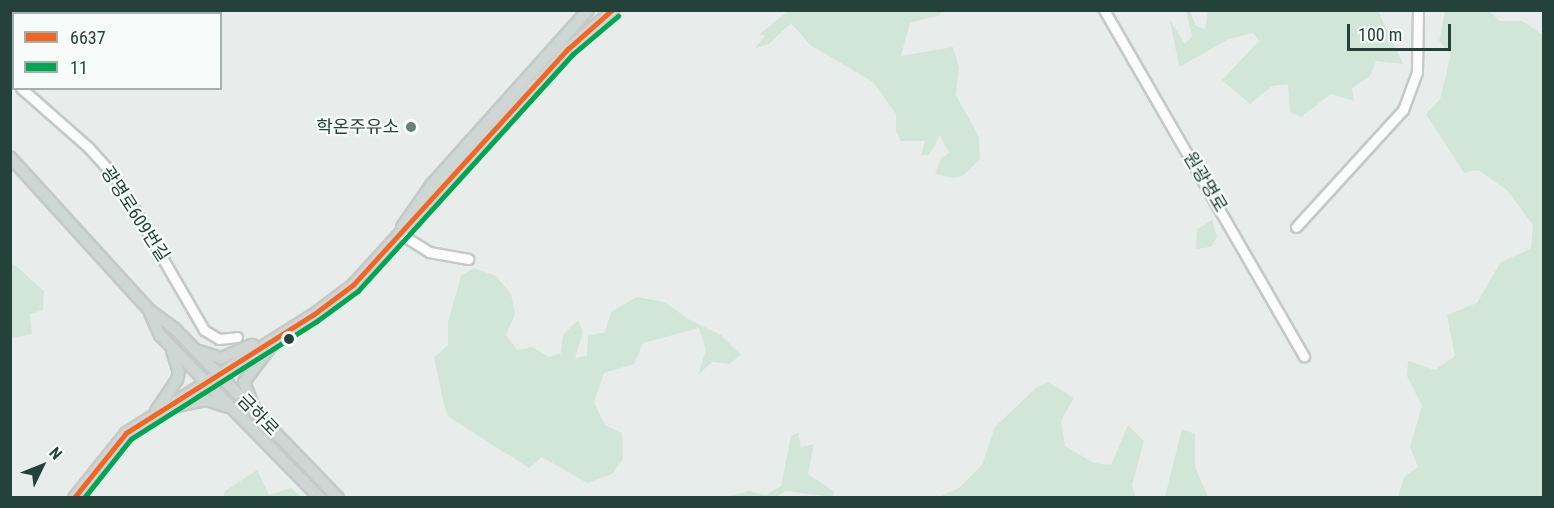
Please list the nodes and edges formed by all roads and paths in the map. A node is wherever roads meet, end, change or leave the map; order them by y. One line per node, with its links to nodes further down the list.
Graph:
1 (588, 10): 8 (main road)
2 (613, 10): 8 (main road)
3 (1104, 10): 15 (street, 원광명로)
4 (1418, 10): 7 (street)
5 (23, 90): 12 (street, 광명로609번길)
6 (10, 157): 10 (main road, 금하로)
7 (1296, 227)
8 (399, 233): 9 (street); 11 (main road)
9 (468, 259)
10 (149, 310): 13 (main road, 금하로); 14 (main road, 금하로)
11 (280, 334): 14 (main road); 16 (main road); 20 (main road)
12 (237, 337)
13 (170, 345): 17 (main road, 금하로); 18 (main road)
14 (192, 348): 16 (main road, 금하로)
15 (1304, 356)
16 (217, 373): 17 (main road); 20 (main road, 금하로)
17 (205, 381): 18 (main road); 19 (main road, 금하로)
18 (156, 412): 19 (main road); 21 (main road)
19 (237, 412): 22 (main road, 금하로)
20 (258, 415): 23 (main road, 금하로)
21 (74, 498)
22 (320, 498)
23 (338, 498)

